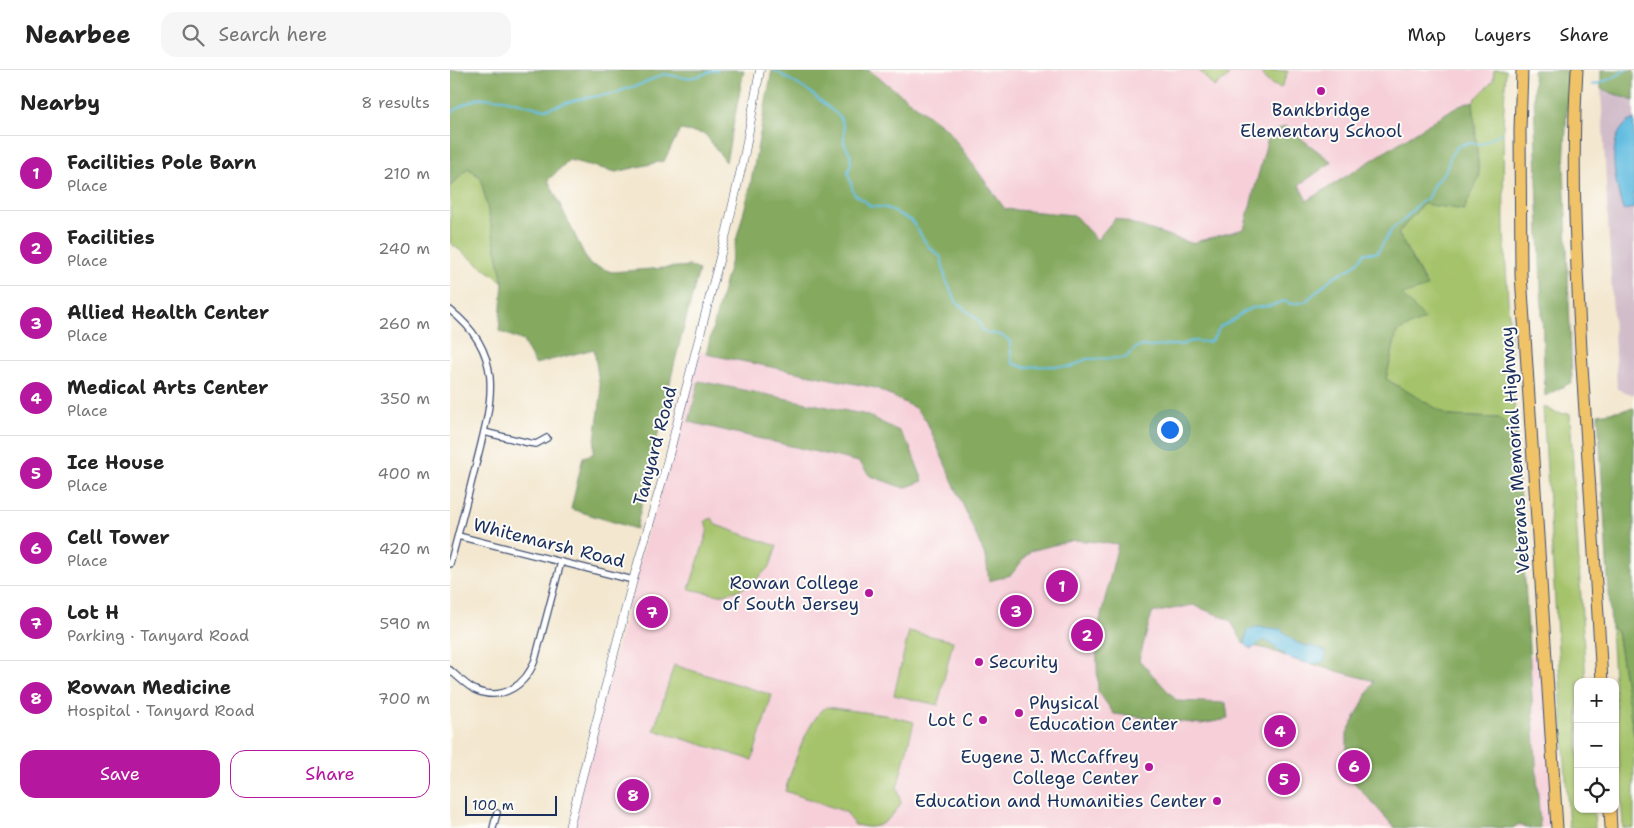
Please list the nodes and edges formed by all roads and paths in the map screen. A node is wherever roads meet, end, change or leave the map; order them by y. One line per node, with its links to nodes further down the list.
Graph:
1 (760, 70): 10 (street, Tanyard Road)
2 (1522, 70): 17 (highway, Veterans Memorial Highway)
3 (1577, 70): 12 (highway)
4 (450, 310): 5 (street)
5 (484, 432): 6 (street); 7 (street)
6 (547, 438)
7 (458, 536): 8 (street, Whitemarsh Road); 9 (street)
8 (561, 562): 10 (street, Whitemarsh Road); 11 (street)
9 (450, 564)
10 (633, 580): 16 (street, Tanyard Road)
11 (450, 670)
12 (1602, 678)
13 (497, 812): 15 (street)
14 (1610, 813): 18 (highway)
15 (493, 828)
16 (569, 828)
17 (1557, 828)
18 (1611, 828)

